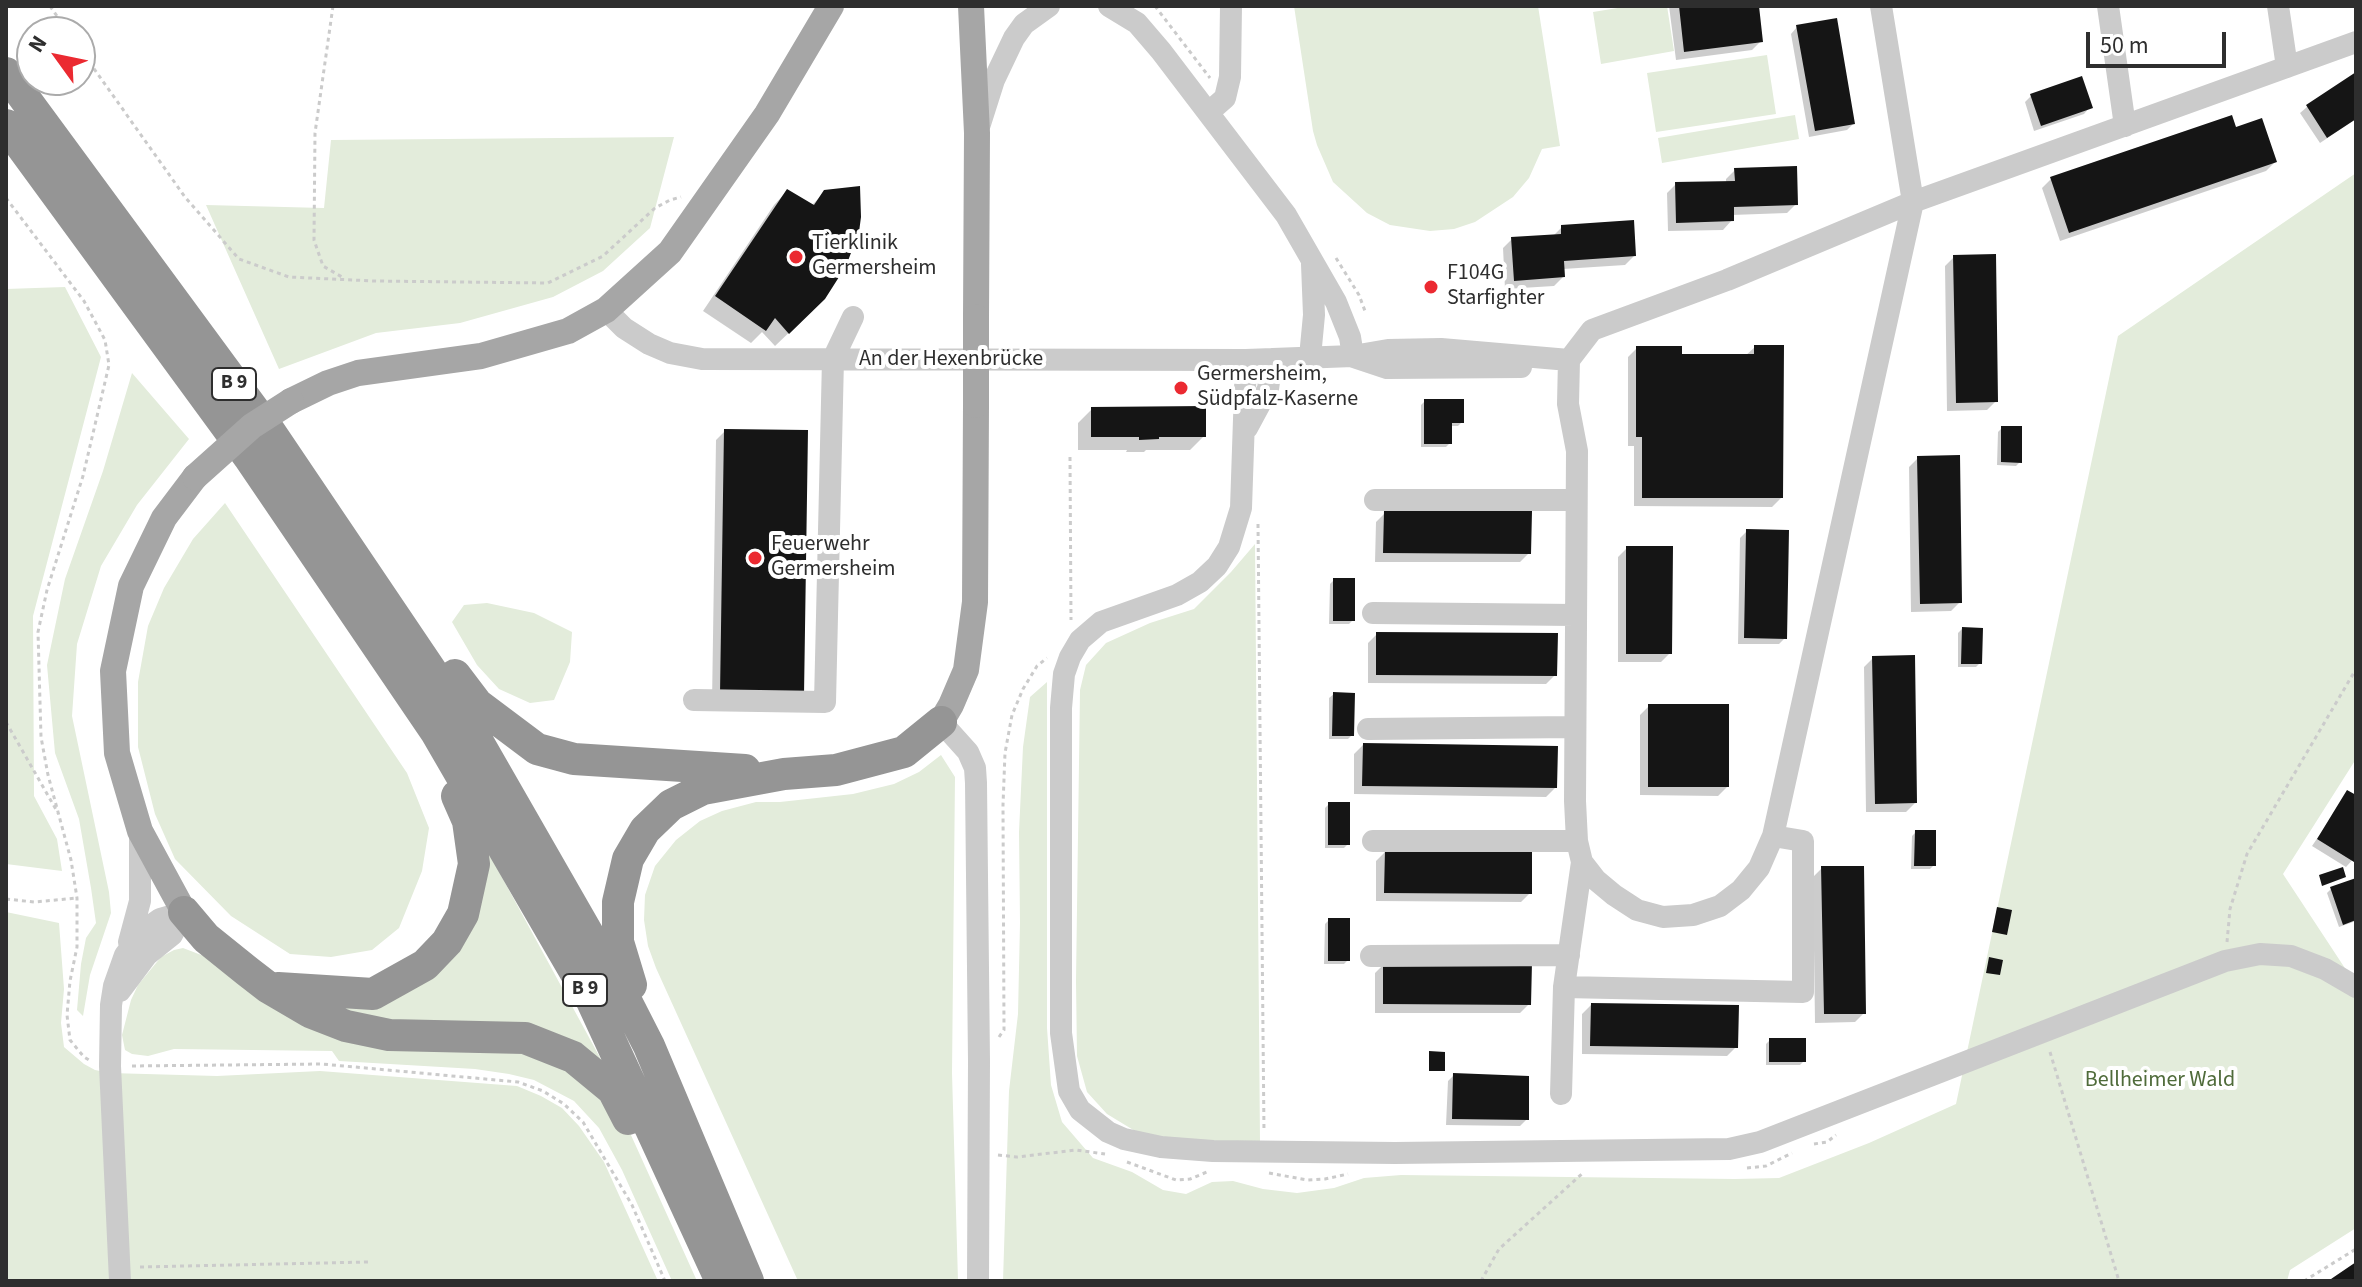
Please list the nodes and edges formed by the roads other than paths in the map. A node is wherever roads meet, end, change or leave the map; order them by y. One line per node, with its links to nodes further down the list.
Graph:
1 (822, 6): 13 (main road, B 9)
2 (831, 6): 13 (main road, B 9)
3 (971, 6): 15 (main road, B 9)
4 (986, 6): 15 (main road, B 9)
5 (1049, 6): 19 (street)
6 (1109, 6): 16 (street)
7 (1231, 6): 16 (street)
8 (1881, 6): 20 (street)
9 (2108, 6): 18 (street)
10 (2278, 6): 12 (street)
11 (2356, 42): 12 (street)
12 (2287, 67): 18 (street)
13 (794, 71): 22 (main road, B 9)
14 (6, 73): 33 (highway, B 9)
15 (977, 92): 19 (main road, B 9)
16 (1211, 105): 21 (street)
17 (6, 125): 40 (highway, B 9)
18 (2125, 126): 20 (street)
19 (977, 133): 37 (main road, B 9, bridge)
20 (1913, 202): 29 (street); 43 (street)
21 (1311, 259): 24 (street); 25 (street)
22 (606, 310): 26 (street, An der Hexenbrücke); 42 (main road, B 9, bridge)
23 (853, 317): 26 (street)
24 (1353, 356): 25 (street, An der Hexenbrücke); 29 (street, An der Hexenbrücke)
25 (1310, 357): 27 (street, An der Hexenbrücke)
26 (833, 359): 28 (street, An der Hexenbrücke); 36 (street)
27 (1272, 359): 28 (street, An der Hexenbrücke); 30 (street)
28 (1246, 360): 30 (street)
29 (1569, 360): 32 (street)
30 (1244, 434): 51 (street)
31 (1375, 500): 32 (street)
32 (1576, 500): 35 (street)
33 (380, 593): 41 (highway, B 9); 54 (highway, B 9)
34 (1373, 613): 35 (street)
35 (1575, 615): 38 (street)
36 (694, 700)
37 (941, 722): 41 (highway, B 9); 59 (street)
38 (1575, 727): 39 (street); 45 (street)
39 (1368, 729)
40 (436, 732): 52 (highway, B 9); 56 (highway, B 9)
41 (784, 774): 54 (highway, B 9)
42 (140, 831): 46 (main road, B 9); 47 (street)
43 (1773, 836): 45 (street); 50 (street)
44 (1373, 841): 45 (street)
45 (1580, 851): 48 (street)
46 (184, 912): 47 (street); 52 (highway, B 9); 53 (street)
47 (125, 955): 53 (street)
48 (1569, 955): 49 (street); 50 (street)
49 (1371, 956)
50 (1564, 987): 55 (street)
51 (2356, 987)
52 (269, 988): 56 (highway, B 9)
53 (111, 1005): 57 (street)
54 (649, 1046): 58 (highway, B 9)
55 (1561, 1094)
56 (716, 1270)
57 (120, 1274)
58 (748, 1281)
59 (978, 1281)

